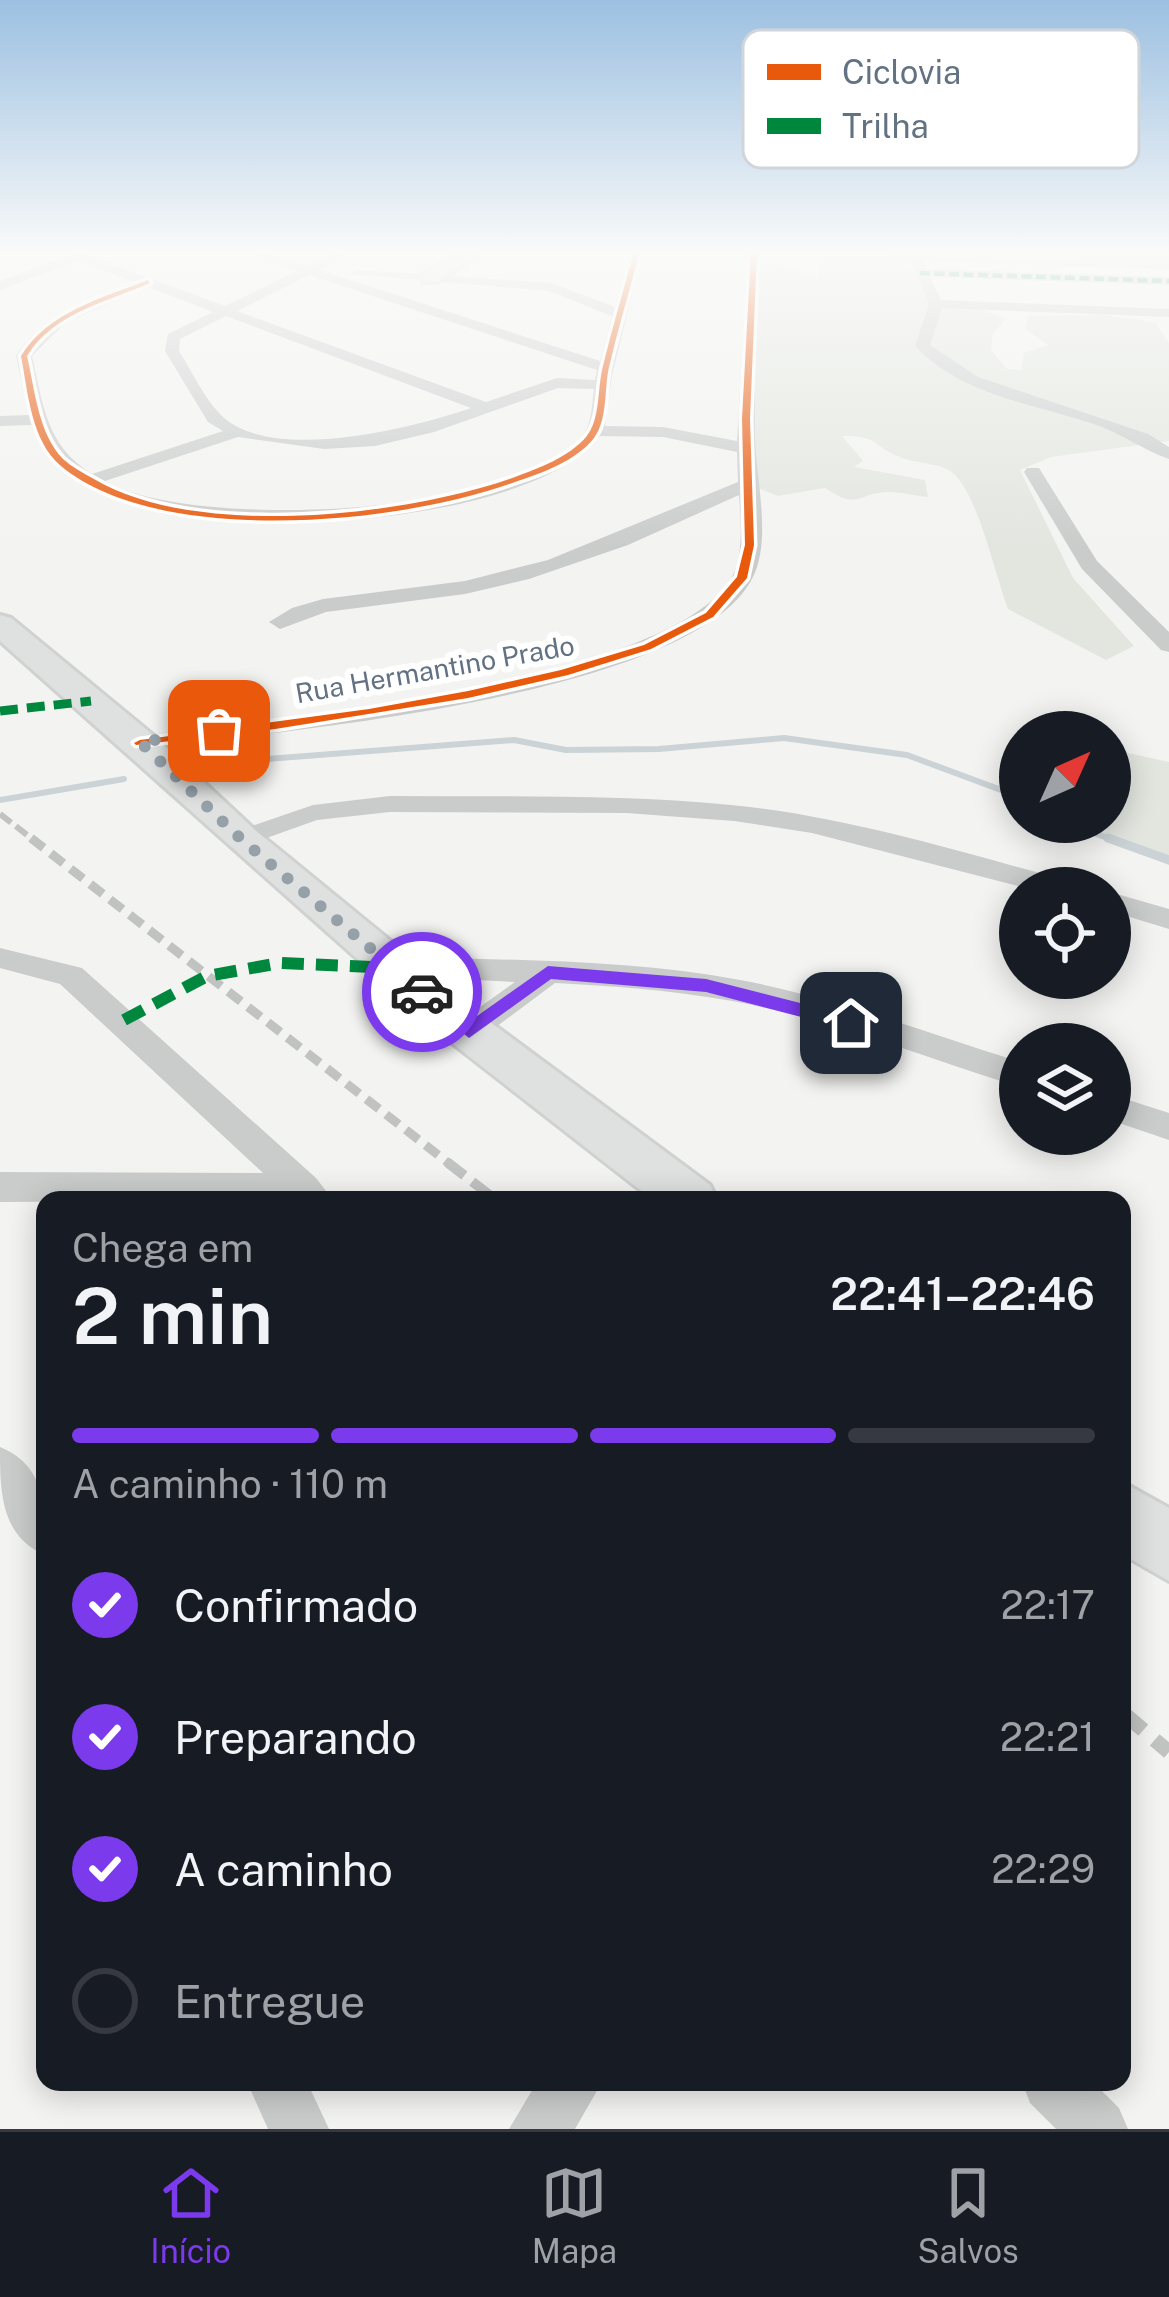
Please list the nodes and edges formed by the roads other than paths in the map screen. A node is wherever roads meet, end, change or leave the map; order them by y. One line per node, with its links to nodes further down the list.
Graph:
1 (26, 350): 13 (street)
2 (175, 350): 16 (street)
3 (333, 350): 12 (street)
4 (551, 350): 9 (street)
5 (606, 350): 9 (street)
6 (612, 350): 10 (street)
7 (750, 350): 17 (street, Rua Hermantino Prado)
8 (928, 350): 18 (street)
9 (583, 361): 10 (street); 11 (street)
10 (604, 377): 11 (street); 15 (street)
11 (557, 383): 12 (street)
12 (484, 407): 16 (street)
13 (40, 420): 14 (street); 20 (street)
14 (0, 421)
15 (595, 431): 17 (street); 20 (street)
16 (237, 432): 20 (street)
17 (746, 448): 21 (street, Rua Hermantino Prado)
18 (1169, 454)
19 (1034, 472): 26 (street)
20 (88, 482)
21 (748, 484): 22 (street); 23 (street, Rua Hermantino Prado)
22 (674, 519): 23 (street); 24 (street)
23 (730, 523): 27 (street, Rua Hermantino Prado)
24 (280, 622)
25 (0, 626): 27 (street)
26 (1169, 645)
27 (140, 742): 28 (street)
28 (241, 839): 29 (street); 33 (street)
29 (999, 872)
30 (1131, 908): 31 (street)
31 (1169, 920)
32 (0, 958): 41 (street)
33 (394, 968): 34 (street); 35 (street)
34 (548, 973): 35 (street); 36 (street)
35 (469, 1031): 42 (street)
36 (999, 1069)
37 (1131, 1114): 38 (street)
38 (1169, 1127)
39 (0, 1187): 40 (street)
40 (177, 1191)
41 (306, 1191)
42 (679, 1191)
43 (0, 1468): 44 (street)
44 (36, 1520)
45 (1131, 1521): 46 (street)
46 (1169, 1548)
47 (280, 2091): 50 (street)
48 (566, 2091): 51 (street)
49 (1060, 2091): 52 (street)
50 (299, 2129)
51 (539, 2129)
52 (1098, 2129)

